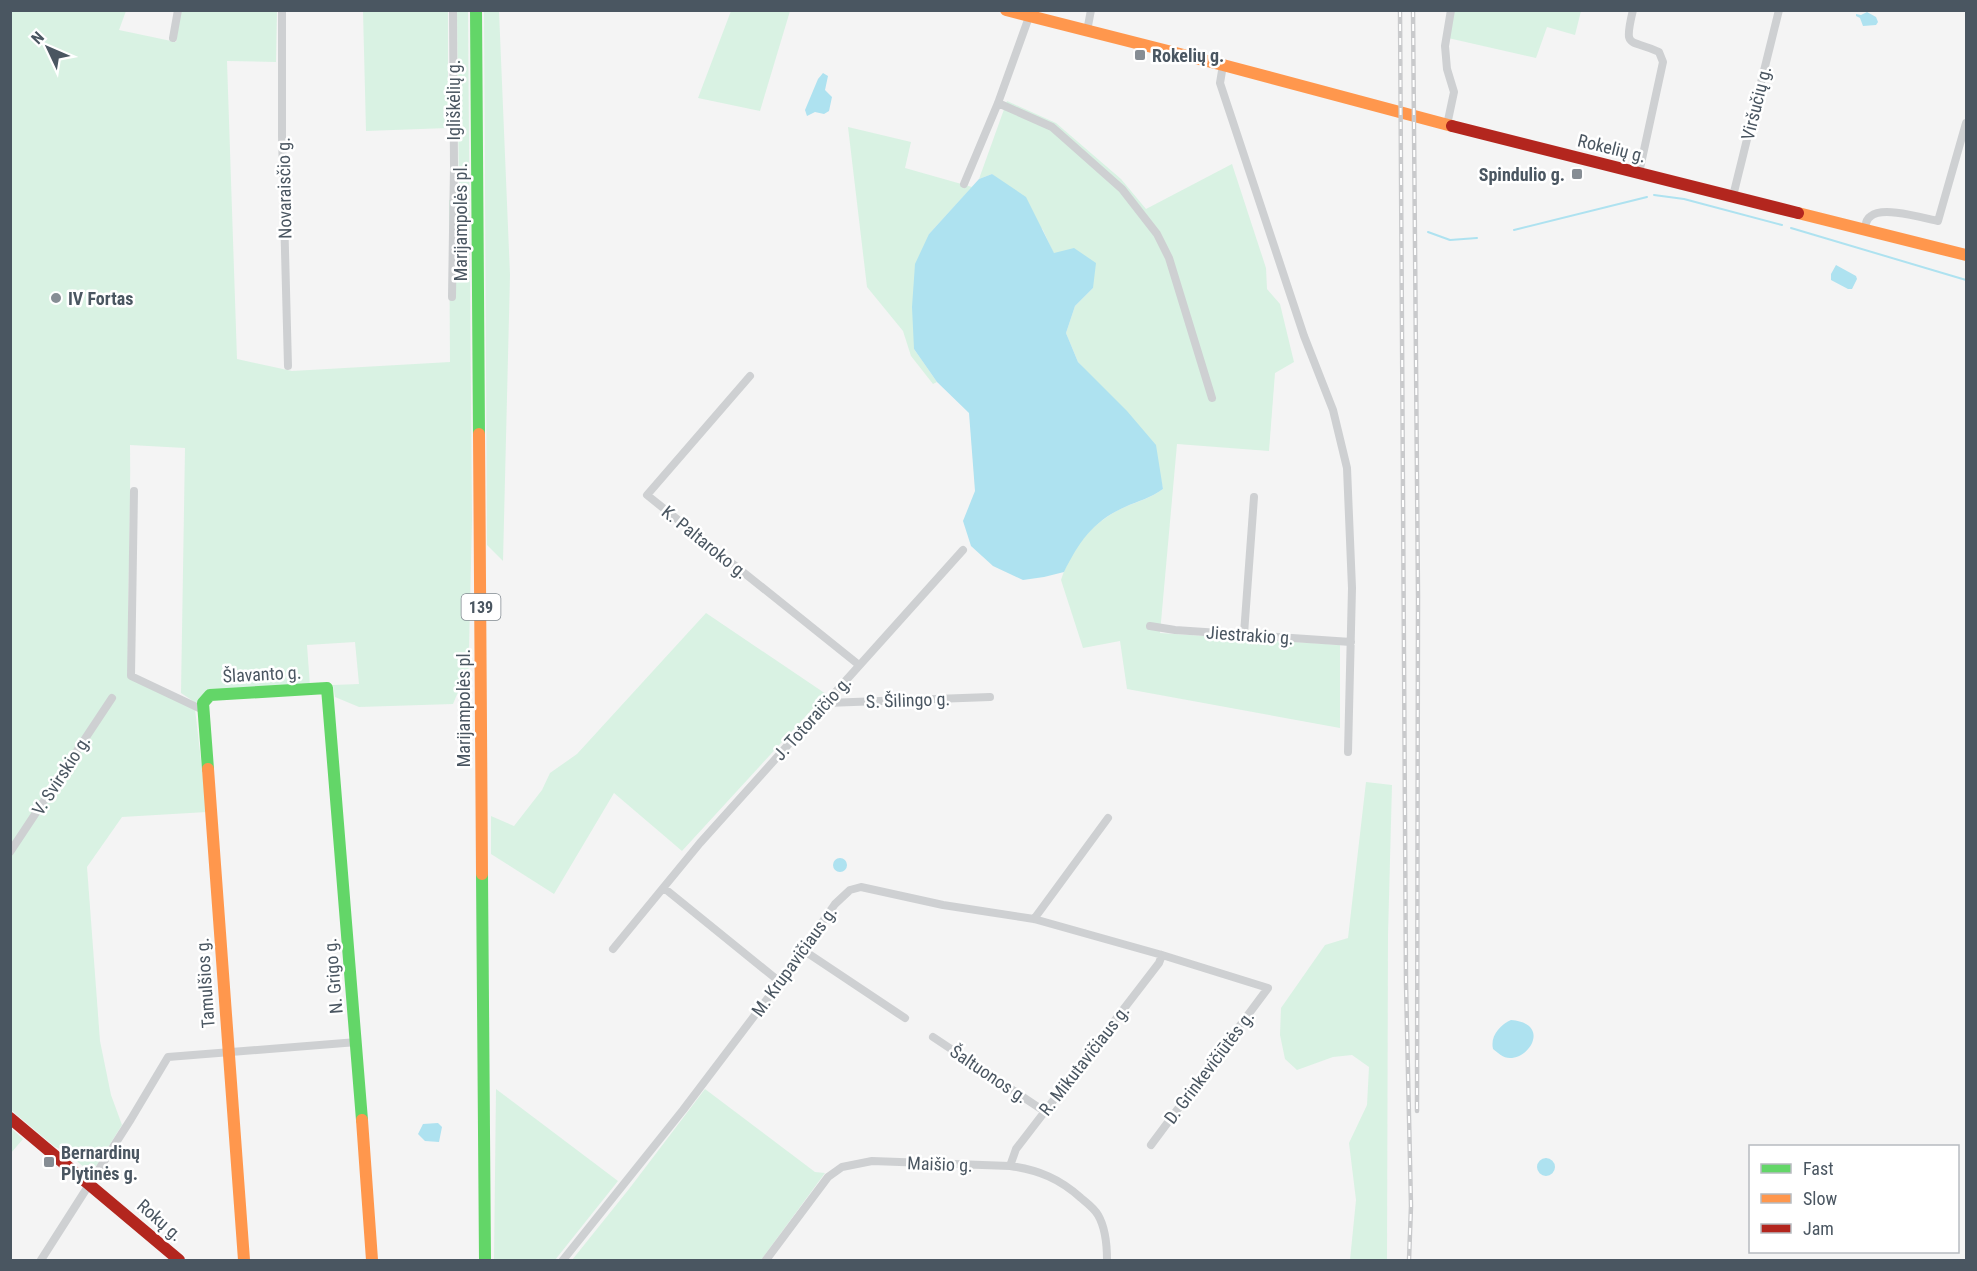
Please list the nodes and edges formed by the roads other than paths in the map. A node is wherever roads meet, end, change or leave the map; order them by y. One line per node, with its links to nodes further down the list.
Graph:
1 (178, 10): 12 (street)
2 (282, 10): 23 (street, Novaraisčio g.)
3 (453, 10): 22 (street, Igliškėlių g.)
4 (477, 10): 61 (main road, Marijampolės pl. / 139)
5 (1006, 10): 10 (main road, Rokelių g.)
6 (1091, 10): 11 (street)
7 (1451, 10): 16 (street)
8 (1633, 10): 17 (street)
9 (1779, 10): 19 (street, Viršučių g.)
10 (1029, 17): 11 (main road, Rokelių g.); 14 (street)
11 (1087, 31): 13 (main road, Rokelių g.)
12 (173, 38)
13 (1223, 65): 16 (main road, Rokelių g.); 31 (street)
14 (998, 103): 18 (street); 25 (street)
15 (1966, 123): 20 (street)
16 (1447, 125): 17 (main road, Rokelių g.)
17 (1639, 173): 19 (main road, Rokelių g.)
18 (964, 184)
19 (1733, 196): 20 (main road, Rokelių g.)
20 (1865, 228): 21 (main road, Rokelių g.)
21 (1966, 255)
22 (452, 297)
23 (288, 366)
24 (750, 376): 32 (street, K. Paltaroko g.)
25 (1212, 398)
26 (134, 491): 37 (street)
27 (1254, 497): 30 (street)
28 (963, 550): 32 (street, J. Totoraičio g.)
29 (1150, 626): 30 (street, Jiestrakio g.)
30 (1244, 634): 31 (street, Jiestrakio g.)
31 (1350, 642): 38 (street)
32 (859, 665): 36 (street, J. Totoraičio g.)
33 (327, 688): 37 (main road, Šlavanto g.); 50 (main road, N. Grigo g.)
34 (990, 697): 36 (street, S. Šilingo g.)
35 (112, 698): 40 (street, V. Svirskio g.)
36 (826, 703): 41 (street, J. Totoraičio g.)
37 (203, 707): 51 (main road, Tamulšios g.)
38 (1348, 752)
39 (1108, 818): 42 (street)
40 (10, 852)
41 (664, 888): 43 (street, J. Totoraičio g.); 46 (street)
42 (1034, 919): 44 (street, M. Krupavičiaus g.); 45 (street, M. Krupavičiaus g.)
43 (613, 949)
44 (803, 950): 46 (street, M. Krupavičiaus g.); 48 (street)
45 (1162, 955): 47 (street, M. Krupavičiaus g.); 52 (street, R. Mikutavičiaus g.)
46 (780, 982): 62 (street, M. Krupavičiaus g.)
47 (1268, 988): 54 (street, D. Grinkevičiūtės g.)
48 (905, 1018)
49 (933, 1037): 52 (street, Šaltuonos g.)
50 (357, 1042): 51 (street); 60 (main road, N. Grigo g.)
51 (228, 1051): 56 (street); 59 (main road, Tamulšios g.)
52 (1044, 1111): 55 (street, R. Mikutavičiaus g.)
53 (10, 1118): 56 (main road, Rokų g.)
54 (1151, 1145)
55 (1010, 1166): 63 (street, Maišio g.); 64 (street, Maišio g.)
56 (90, 1184): 57 (street); 58 (main road, Rokų g.)
57 (41, 1260)
58 (179, 1260)
59 (244, 1260)
60 (372, 1260)
61 (484, 1260)
62 (563, 1260)
63 (766, 1260)
64 (1107, 1260)

